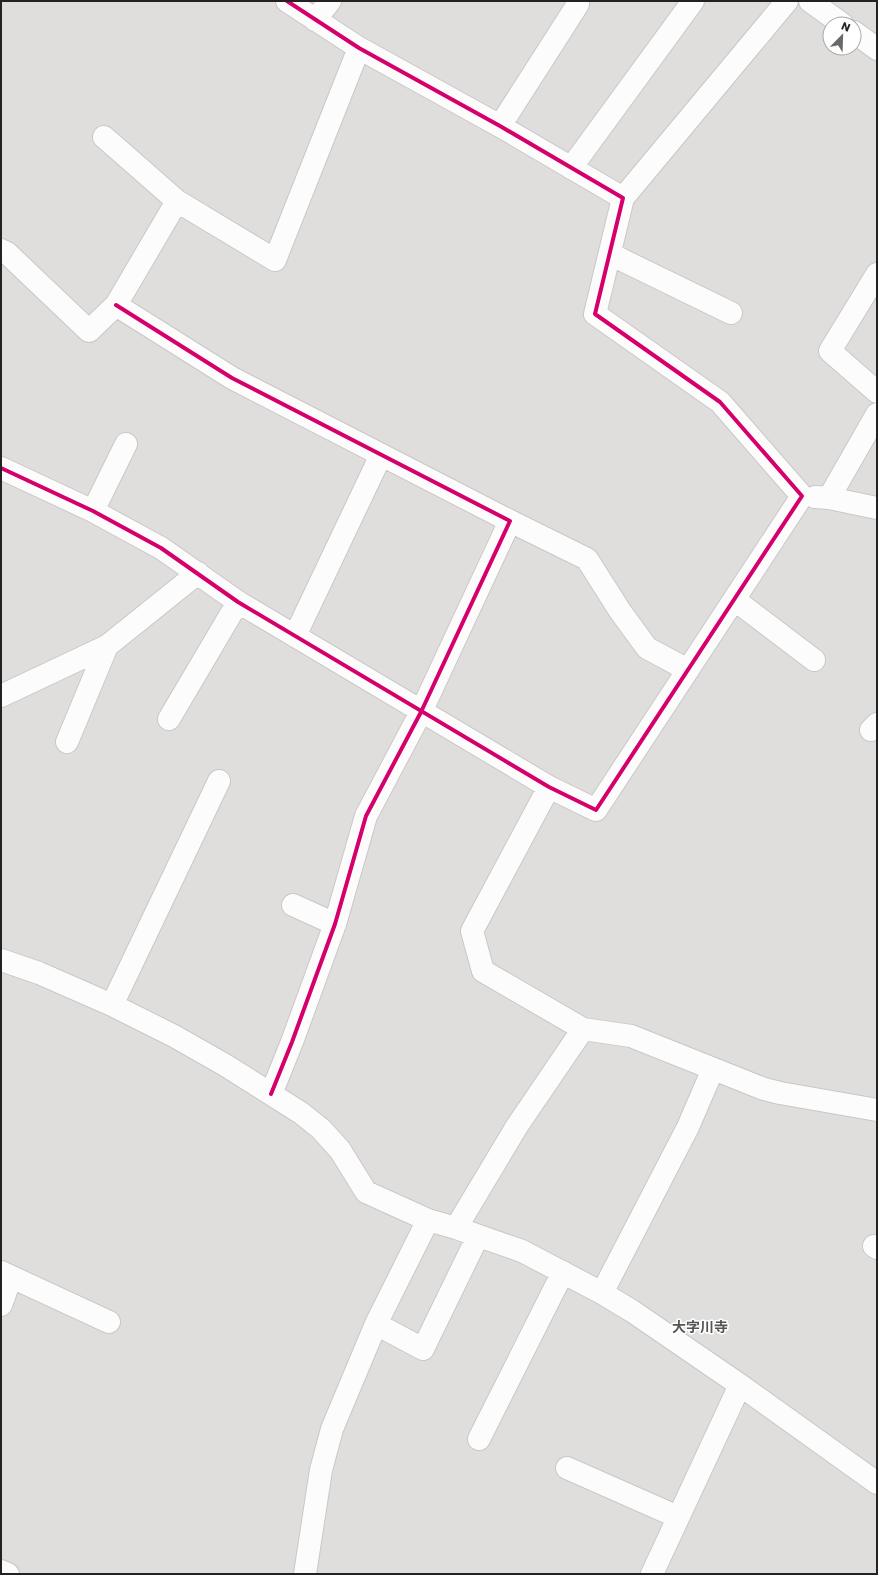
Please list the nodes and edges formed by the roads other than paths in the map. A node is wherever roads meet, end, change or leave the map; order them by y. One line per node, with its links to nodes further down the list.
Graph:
1 (287, 1): 8 (street)
2 (330, 1): 8 (street)
3 (693, 1): 14 (street)
4 (787, 1): 15 (street)
5 (810, 1): 7 (street)
6 (578, 4): 12 (street)
7 (831, 16)
8 (315, 20): 10 (street)
9 (862, 38): 11 (street)
10 (359, 48): 12 (street); 16 (street)
11 (877, 49)
12 (500, 126): 14 (street)
13 (104, 137): 16 (street)
14 (571, 168): 15 (street)
15 (623, 198): 18 (street)
16 (177, 201): 20 (street)
17 (1, 250): 20 (street)
18 (610, 254): 21 (street); 27 (street)
19 (877, 274): 22 (street)
20 (116, 305): 25 (street)
21 (731, 313)
22 (877, 392)
23 (877, 414): 28 (street)
24 (126, 444): 30 (street)
25 (381, 455): 31 (street); 35 (street)
26 (1, 468): 30 (street)
27 (802, 496): 28 (street); 33 (street)
28 (828, 498): 29 (street)
29 (877, 508)
30 (93, 511): 32 (street)
31 (510, 521): 38 (street); 40 (street)
32 (198, 573): 34 (street); 36 (street)
33 (734, 600): 37 (street); 38 (street)
34 (238, 602): 35 (street); 41 (street)
35 (295, 636): 40 (street)
36 (107, 646): 39 (street); 42 (street)
37 (814, 660)
38 (688, 670): 44 (street)
39 (1, 696)
40 (421, 712): 44 (street); 46 (street)
41 (169, 719)
42 (67, 742)
43 (219, 781): 48 (street)
44 (549, 787): 49 (street)
45 (292, 905): 46 (street)
46 (335, 924): 51 (street)
47 (1, 960): 48 (street)
48 (112, 1004): 51 (street)
49 (583, 1029): 50 (street); 54 (street)
50 (713, 1069): 52 (street); 58 (street)
51 (271, 1094): 53 (street)
52 (877, 1110)
53 (428, 1220): 54 (street); 61 (street)
54 (456, 1228): 55 (street)
55 (478, 1236): 56 (street); 61 (street)
56 (563, 1272): 58 (street); 63 (street)
57 (6, 1274): 59 (street); 60 (street)
58 (602, 1293): 62 (street)
59 (1, 1305)
60 (109, 1322)
61 (376, 1324): 69 (street)
62 (740, 1385): 65 (street); 66 (street)
63 (479, 1439)
64 (568, 1468): 66 (street)
65 (875, 1476)
66 (678, 1517): 70 (street)
67 (1, 1571): 68 (street)
68 (8, 1574)
69 (305, 1574)
70 (652, 1574)

